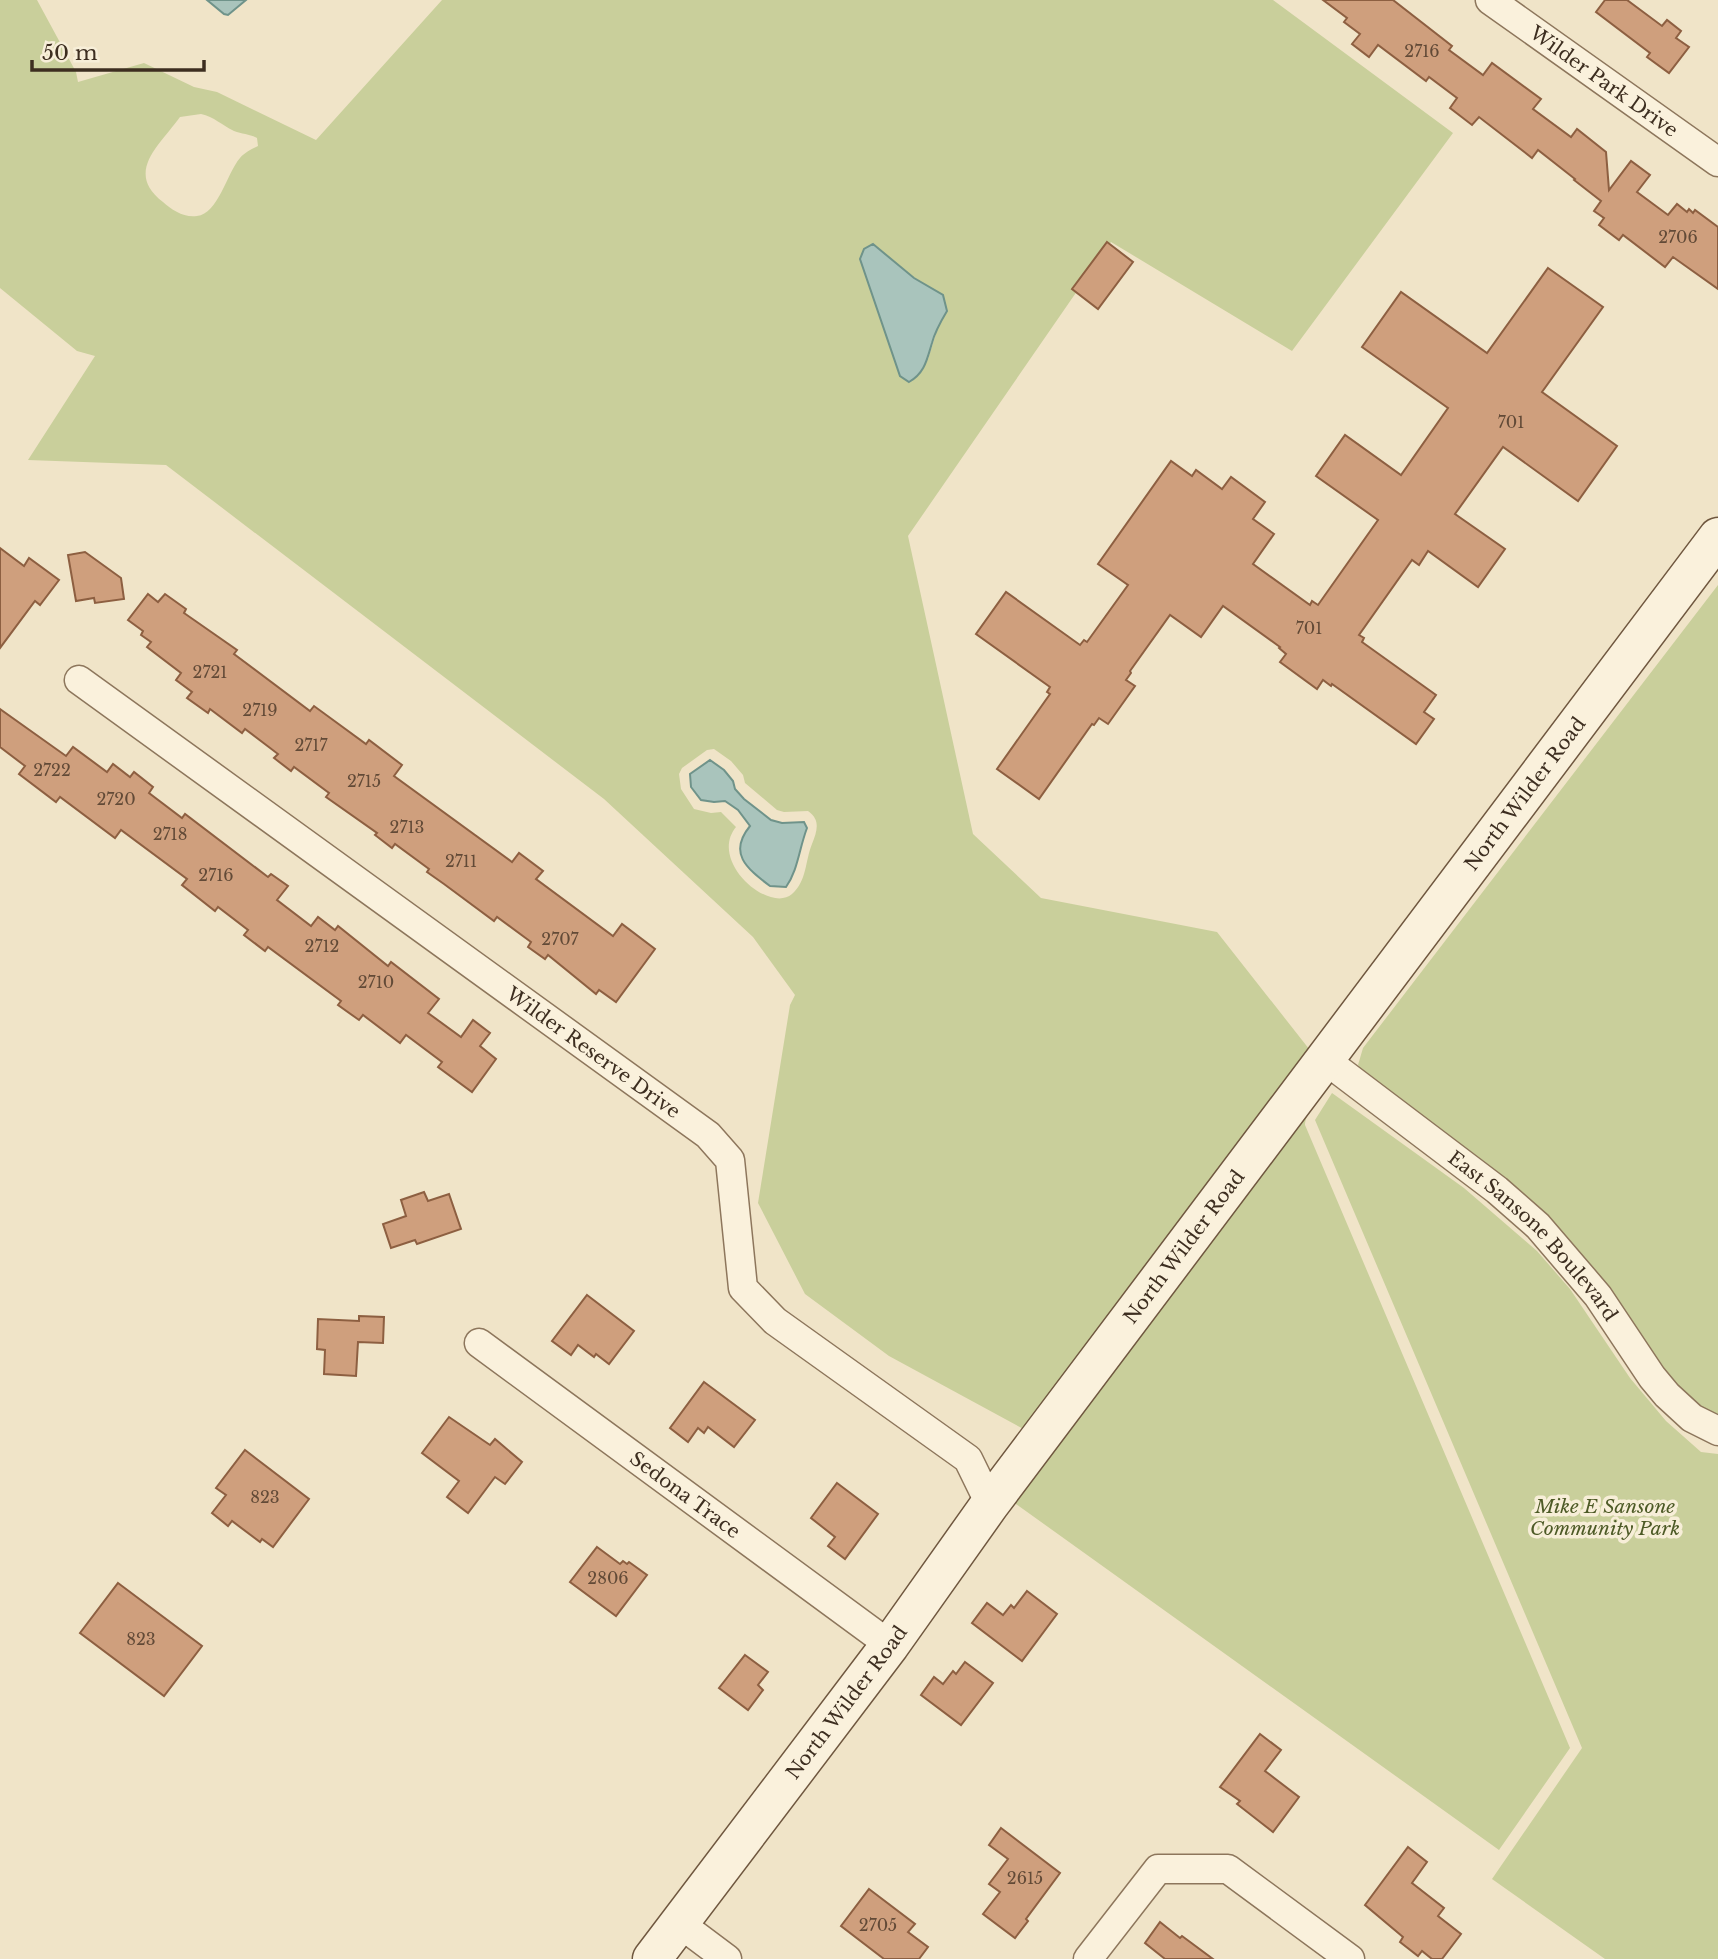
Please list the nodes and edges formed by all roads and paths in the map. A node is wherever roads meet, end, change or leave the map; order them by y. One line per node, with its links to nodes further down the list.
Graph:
1 (1490, 0): 2 (street, Wilder Park Drive)
2 (1718, 162)
3 (1718, 537): 5 (street, North Wilder Road)
4 (79, 680): 8 (street, Wilder Reserve Drive)
5 (1324, 1059): 7 (street, East Sansone Boulevard); 8 (street, North Wilder Road)
6 (479, 1343): 9 (street, Sedona Trace)
7 (1718, 1431)
8 (990, 1504): 9 (street, North Wilder Road)
9 (890, 1645): 10 (street, North Wilder Road)
10 (678, 1923): 11 (street, North Wilder Road); 12 (street)
11 (652, 1959)
12 (727, 1959)
13 (1088, 1959): 14 (street)
14 (1350, 1959)

